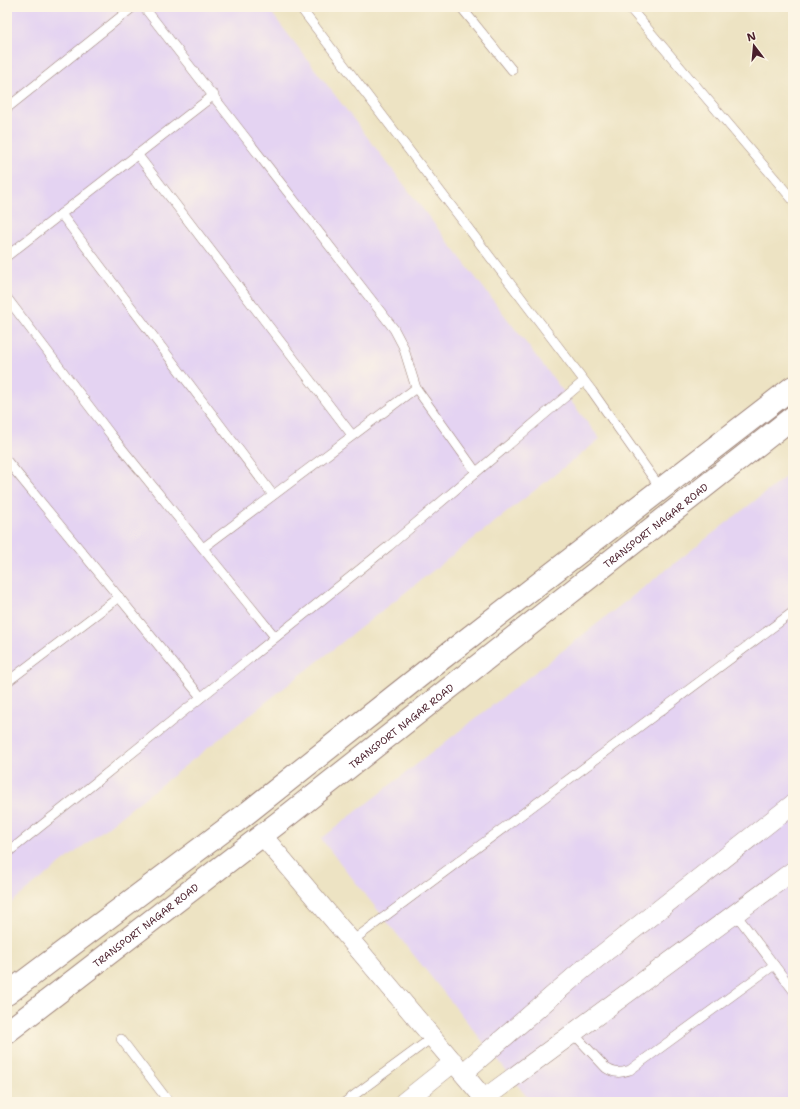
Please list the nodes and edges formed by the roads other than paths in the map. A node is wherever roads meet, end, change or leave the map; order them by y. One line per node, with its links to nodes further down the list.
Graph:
1 (133, 7): 8 (lane)
2 (144, 7): 7 (lane)
3 (300, 7): 14 (lane)
4 (461, 7): 6 (lane)
5 (629, 7): 10 (lane)
6 (512, 70)
7 (214, 96): 9 (lane); 16 (lane)
8 (7, 108)
9 (137, 154): 11 (lane); 18 (lane)
10 (793, 200)
11 (61, 214): 12 (lane); 22 (lane)
12 (7, 256)
13 (7, 298): 23 (lane)
14 (584, 380): 20 (lane); 21 (lane)
15 (793, 387): 21 (main road)
16 (416, 388): 18 (lane); 20 (lane)
17 (793, 417): 30 (main road, TRANSPORT NAGAR ROAD)
18 (352, 435): 22 (lane)
19 (7, 461): 24 (lane)
20 (476, 472): 26 (lane)
21 (662, 490): 37 (main road)
22 (273, 495): 23 (lane)
23 (203, 548): 26 (lane)
24 (119, 597): 27 (lane); 28 (lane)
25 (793, 612): 34 (lane)
26 (276, 637): 28 (lane)
27 (7, 682)
28 (201, 697): 31 (lane)
29 (793, 804): 42 (street)
30 (262, 835): 34 (street); 38 (main road, TRANSPORT NAGAR ROAD)
31 (7, 853)
32 (793, 870): 33 (street)
33 (735, 913): 35 (lane); 39 (street)
34 (352, 941): 40 (street)
35 (774, 965): 36 (lane); 39 (lane)
36 (793, 990)
37 (7, 994)
38 (7, 1032)
39 (573, 1033): 43 (street)
40 (433, 1037): 42 (street); 45 (lane)
41 (121, 1039): 44 (lane)
42 (459, 1068): 43 (street); 46 (street)
43 (486, 1100)
44 (169, 1102)
45 (345, 1102)
46 (404, 1102)

